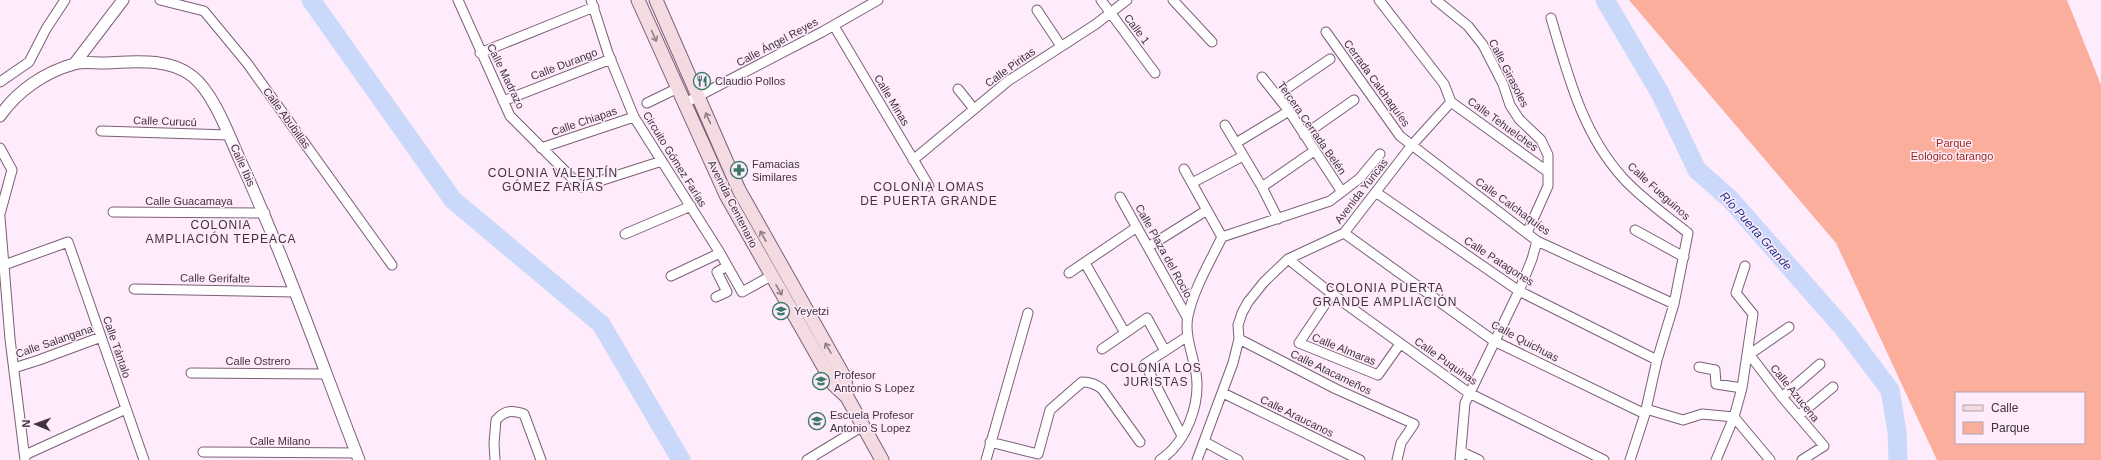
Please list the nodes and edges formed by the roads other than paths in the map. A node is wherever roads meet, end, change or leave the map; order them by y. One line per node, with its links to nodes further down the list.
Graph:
1 (65, 0): 27 (street)
2 (122, 0): 24 (street)
3 (160, 0): 81 (street, Calle Abubillas)
4 (458, 0): 21 (street, Calle Madrazo)
5 (638, 0): 28 (main road, Avenida Centenario, one-way to 28)
6 (656, 0): 31 (main road, Avenida Centenario)
7 (878, 0): 17 (street, Calle Ángel Reyes)
8 (1101, 0): 15 (street, Calle 1)
9 (1127, 0): 15 (street, Calle Piritas)
10 (1173, 0): 19 (street)
11 (1378, 0): 34 (street)
12 (1436, 0): 55 (street, Calle Girasoles)
13 (592, 3): 21 (street); 22 (street, Circuito Gómez Farías)
14 (1037, 10): 20 (street)
15 (1110, 13): 20 (street, Calle Piritas); 25 (street, Calle 1)
16 (1551, 18): 77 (street, Calle Fueguinos)
17 (834, 26): 31 (street, Calle Ángel Reyes); 52 (street, Calle Minas)
18 (1326, 32): 46 (street, Cerrada Calchaquíes)
19 (1212, 42)
20 (1061, 46): 37 (street, Calle Piritas)
21 (480, 53): 33 (street, Calle Madrazo)
22 (611, 59): 33 (street, Calle Durango); 40 (street, Circuito Gómez Farías)
23 (1330, 59): 30 (street)
24 (76, 63): 39 (street, Calle Ibis); 43 (street, Calle Ibis)
25 (1155, 73)
26 (1262, 78): 30 (street, Tercera Cerrada Belén)
27 (0, 82)
28 (678, 88): 35 (street); 36 (main road, Avenida Centenario)
29 (958, 89): 37 (street)
30 (1277, 95): 38 (street, Tercera Cerrada Belén)
31 (698, 97): 36 (street, Calle Ángel Reyes); 115 (main road, Avenida Centenario, one-way to 31)
32 (1354, 100): 44 (street)
33 (503, 101): 48 (street, Calle Madrazo)
34 (1451, 102): 46 (street, Calle Tehuelches); 55 (street, Calle Tehuelches)
35 (647, 103)
36 (685, 103): 86 (main road, Avenida Centenario)
37 (974, 109): 52 (street, Calle Piritas)
38 (1288, 111): 44 (street, Tercera Cerrada Belén); 45 (street)
39 (0, 116)
40 (634, 117): 48 (street, Calle Chiapas); 53 (street, Circuito Gómez Farías)
41 (1225, 125): 45 (street)
42 (101, 131): 43 (street, Calle Curucú)
43 (229, 135): 65 (street, Calle Ibis)
44 (1304, 135): 49 (street, Tercera Cerrada Belén)
45 (1236, 143): 51 (street)
46 (1412, 145): 60 (street, Avenida Yuncas); 71 (street, Calle Calchaquíes)
47 (0, 148): 66 (street)
48 (541, 148): 53 (street, Calle Madrazo)
49 (1314, 151): 58 (street); 59 (street, Tercera Cerrada Belén)
50 (1380, 154): 59 (street)
51 (1243, 156): 56 (street); 58 (street)
52 (913, 160): 57 (street, Calle Minas)
53 (662, 161): 62 (street, Circuito Gómez Farías)
54 (1184, 169): 56 (street)
55 (1548, 172): 71 (street, Calle Girasoles)
56 (1192, 183): 63 (street)
57 (929, 186)
58 (1262, 187): 67 (street)
59 (1342, 192): 67 (street)
60 (1377, 193): 70 (street, Avenida Yuncas); 88 (street, Calle Patagones)
61 (1120, 197): 68 (street, Calle Plaza del Rocío)
62 (691, 206): 72 (street); 76 (street, Circuito Gómez Farías)
63 (1207, 210): 73 (street); 75 (street)
64 (112, 212): 65 (street, Calle Guacamaya)
65 (265, 213): 89 (street, Calle Ibis)
66 (0, 216): 80 (street)
67 (1278, 220): 73 (street)
68 (1137, 227): 75 (street, Calle Plaza del Rocío); 79 (street)
69 (1634, 230): 77 (street)
70 (1344, 233): 78 (street, Avenida Yuncas); 100 (street, Calle Quichuas)
71 (1527, 233): 74 (street, Calle Calchaquíes)
72 (625, 234)
73 (1222, 237): 94 (street)
74 (1537, 241): 88 (street); 92 (street, Calle Calchaquíes)
75 (1148, 247): 94 (street, Calle Plaza del Rocío)
76 (720, 253): 82 (street, Circuito Gómez Farías); 85 (street)
77 (1684, 257): 92 (street, Calle Fueguinos)
78 (1288, 259): 90 (street, Calle Puquinas); 99 (street, Avenida Yuncas)
79 (1085, 263): 84 (street); 96 (street)
80 (4, 265): 98 (street, Calle Tántalo); 108 (street)
81 (392, 265)
82 (727, 266): 86 (street, Circuito Gómez Farías); 91 (street)
83 (1745, 266): 104 (street)
84 (1068, 273)
85 (671, 276)
86 (771, 276): 115 (main road, Avenida Centenario, one-way to 115)
87 (134, 289): 89 (street, Calle Gerifalte)
88 (1519, 290): 100 (street); 105 (street, Calle Patagones)
89 (295, 292): 110 (street, Calle Ibis)
90 (1332, 294): 101 (street, Calle Puquinas); 101 (street, Calle Almaras)
91 (716, 297)
92 (1674, 304): 105 (street, Calle Fueguinos)
93 (1028, 312): 123 (street)
94 (1187, 317): 97 (street)
95 (1789, 327): 104 (street)
96 (1125, 333): 102 (street); 103 (street)
97 (1188, 336): 103 (street); 122 (street)
98 (101, 338): 108 (street, Calle Salangana); 117 (street, Calle Tántalo)
99 (1239, 339): 113 (street, Avenida Yuncas); 140 (street, Calle Atacameños)
100 (1494, 341): 114 (street); 118 (street, Calle Quichuas)
101 (1400, 344): 114 (street, Calle Puquinas)
102 (1102, 349)
103 (1165, 351): 122 (street)
104 (1748, 355): 112 (street); 116 (street, Calle Azucena)
105 (1657, 360): 118 (street, Calle Fueguinos)
106 (1820, 364): 116 (street)
107 (1699, 367): 112 (street)
108 (14, 368): 129 (street)
109 (191, 373): 110 (street, Calle Ostrero)
110 (326, 374): 128 (street, Calle Ibis)
111 (1833, 387): 119 (street)
112 (1742, 388): 120 (street)
113 (1223, 393): 125 (street, Avenida Yuncas); 139 (street, Calle Araucanos)
114 (1469, 393): 127 (street); 142 (street, Calle Puquinas)
115 (847, 397): 121 (main road, Avenida Centenario)
116 (1782, 397): 119 (street, Calle Azucena)
117 (126, 410): 129 (street); 130 (street, Calle Tántalo)
118 (1646, 411): 120 (street, Calle Quichuas); 143 (street, Calle Fueguinos)
119 (1798, 416): 146 (street, Calle Azucena)
120 (1734, 417): 144 (street); 145 (street)
121 (863, 426): 133 (street); 134 (main road, Avenida Centenario)
122 (1182, 436): 136 (street)
123 (990, 442): 124 (street); 135 (street)
124 (1140, 442)
125 (1205, 442): 137 (street, Avenida Yuncas); 138 (street)
126 (203, 452): 128 (street, Calle Milano)
127 (1461, 456): 141 (street)
128 (358, 457)
129 (25, 458)
130 (144, 460)
131 (495, 460): 132 (street)
132 (541, 460)
133 (807, 460)
134 (882, 460)
135 (986, 460)
136 (1160, 460)
137 (1197, 460)
138 (1238, 460)
139 (1360, 460)
140 (1397, 460)
141 (1478, 460)
142 (1604, 460)
143 (1630, 460)
144 (1716, 460)
145 (1770, 460)
146 (1802, 460)

